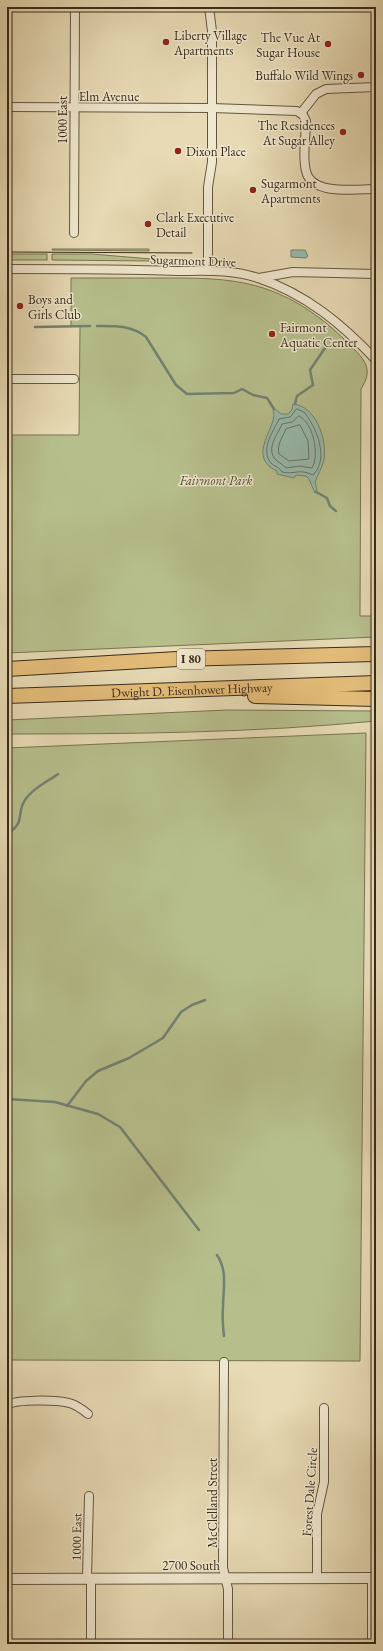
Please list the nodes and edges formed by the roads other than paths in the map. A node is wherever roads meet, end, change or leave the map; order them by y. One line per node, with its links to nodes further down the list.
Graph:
1 (75, 7): 5 (street, 1000 East)
2 (209, 7): 6 (street)
3 (376, 87): 7 (street)
4 (7, 107): 5 (street, Elm Avenue)
5 (74, 108): 6 (street, Elm Avenue); 9 (street, 1000 East)
6 (212, 108): 7 (street, Elm Avenue); 11 (street)
7 (301, 113): 8 (street)
8 (376, 189)
9 (74, 233)
10 (7, 269): 11 (street, Sugarmont Drive)
11 (208, 271): 13 (street, Sugarmont Drive)
12 (376, 274): 13 (street, Sugarmont Drive)
13 (259, 278): 14 (street)
14 (376, 360)
15 (7, 379): 16 (street)
16 (74, 379)
17 (376, 654): 18 (highway, I 80)
18 (7, 669)
19 (376, 683): 20 (highway, Dwight D. Eisenhower Highway / I 80)
20 (96, 692): 21 (highway, Dwight D. Eisenhower Highway / I 80); 22 (highway)
21 (7, 696)
22 (376, 699)
23 (224, 1362): 30 (street, McClelland Street)
24 (7, 1405): 26 (street)
25 (324, 1408): 31 (street, Forest Dale Circle)
26 (88, 1414)
27 (89, 1496): 29 (street, 1000 East)
28 (7, 1578): 29 (street, 2700 South)
29 (89, 1578): 30 (street, 2700 South); 33 (street, 1000 East)
30 (226, 1578): 31 (street, 2700 South); 34 (street, McClelland Street)
31 (317, 1578): 32 (street, 2700 South)
32 (374, 1578): 35 (street)
33 (91, 1644)
34 (228, 1644)
35 (372, 1644)

